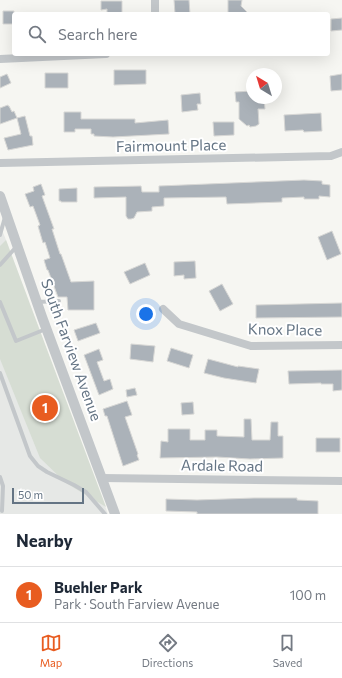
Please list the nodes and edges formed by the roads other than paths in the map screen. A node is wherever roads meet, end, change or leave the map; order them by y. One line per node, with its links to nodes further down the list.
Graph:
1 (155, 0): 2 (street)
2 (155, 12)
3 (64, 56): 4 (street)
4 (0, 59)
5 (342, 152): 6 (street, Fairmount Place)
6 (0, 163)
7 (0, 196): 8 (street, South Farview Avenue)
8 (6, 213): 9 (lane); 10 (street, South Farview Avenue)
9 (0, 235)
10 (17, 246): 11 (lane); 14 (street, South Farview Avenue)
11 (0, 265)
12 (59, 301): 14 (lane)
13 (0, 302): 16 (lane)
14 (37, 302): 16 (street, South Farview Avenue)
15 (163, 309): 17 (street, Knox Place)
16 (46, 328): 20 (street, South Farview Avenue)
17 (342, 345)
18 (0, 373): 23 (lane)
19 (0, 478): 22 (lane)
20 (102, 478): 21 (street, Ardale Road); 24 (street, South Farview Avenue)
21 (342, 481)
22 (2, 511)
23 (105, 514)
24 (115, 514)

